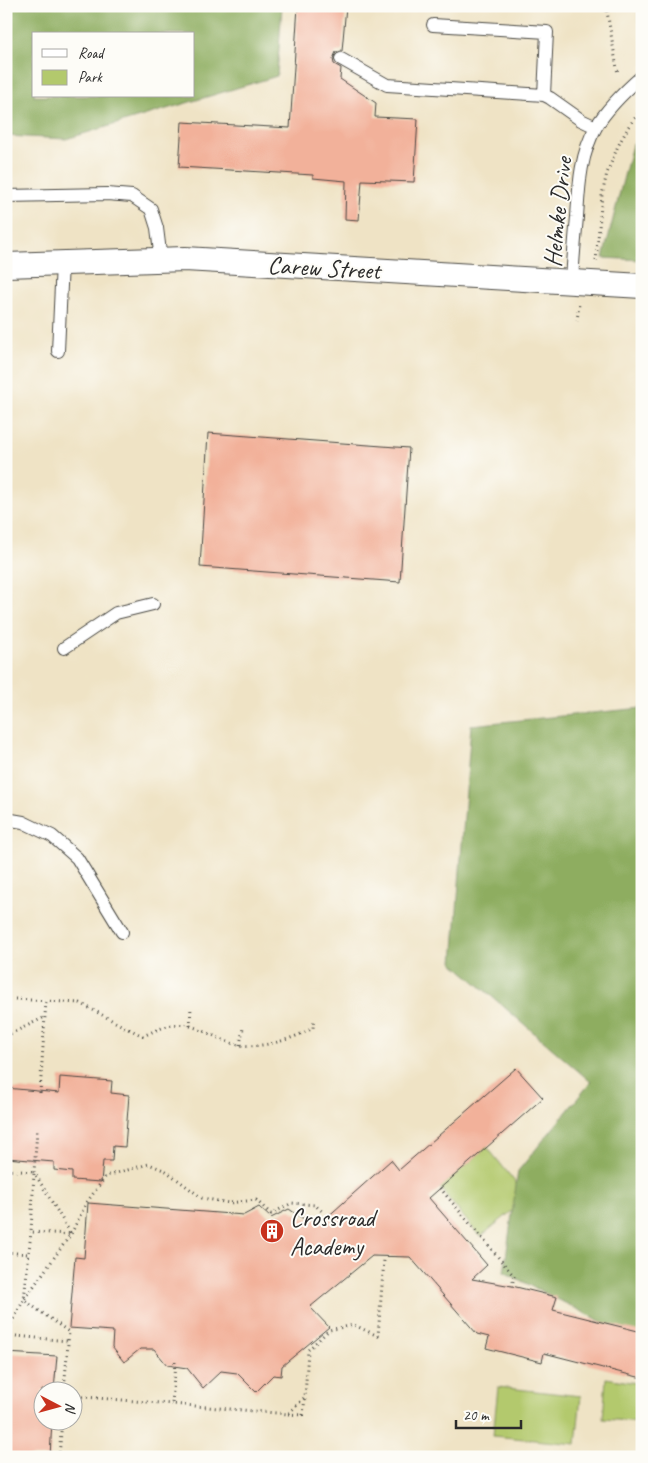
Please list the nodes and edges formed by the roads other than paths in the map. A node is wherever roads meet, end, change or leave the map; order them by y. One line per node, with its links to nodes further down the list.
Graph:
1 (433, 25): 4 (lane)
2 (341, 59): 4 (lane)
3 (642, 76): 5 (lane, Helmke Drive)
4 (544, 95): 5 (lane)
5 (596, 127): 10 (lane, Helmke Drive)
6 (6, 196): 7 (lane)
7 (161, 260): 8 (street, Carew Street); 10 (street, Carew Street)
8 (62, 263): 9 (street, Carew Street); 12 (lane)
9 (6, 265)
10 (576, 282): 11 (street, Carew Street)
11 (642, 286)
12 (58, 351)
13 (153, 604): 14 (lane)
14 (64, 648)
15 (6, 819): 16 (lane)
16 (122, 932)

